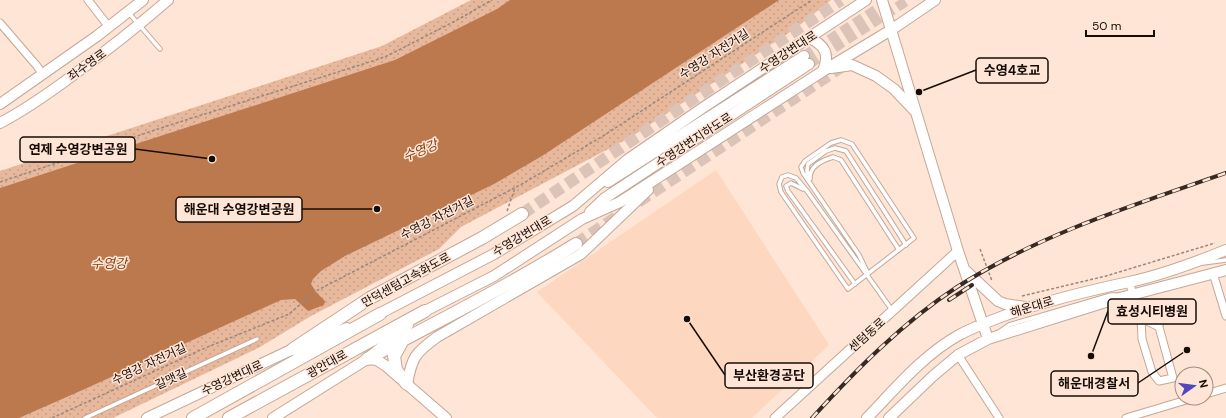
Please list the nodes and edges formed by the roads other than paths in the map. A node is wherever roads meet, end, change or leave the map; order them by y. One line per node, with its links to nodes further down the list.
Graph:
1 (88, 0): 10 (street)
2 (143, 0): 7 (main road, 좌수영로)
3 (168, 0): 9 (main road, 좌수영로)
4 (866, 0): 12 (main road, 수영강변대로)
5 (882, 0): 11 (main road)
6 (935, 0): 11 (main road, 수영강변대로)
7 (128, 12): 9 (lane); 10 (main road, 좌수영로)
8 (0, 22): 15 (street)
9 (139, 25): 13 (lane); 18 (main road, 좌수영로)
10 (109, 27): 15 (main road, 좌수영로)
11 (891, 30): 14 (main road, 수영강변대로); 17 (main road)
12 (809, 38): 14 (main road); 22 (main road, 수영강변대로)
13 (160, 49)
14 (825, 70): 17 (main road); 19 (main road, 수영강변대로)
15 (43, 75): 16 (main road, 좌수영로)
16 (0, 104)
17 (916, 112): 29 (main road)
18 (0, 123)
19 (666, 173): 24 (main road, 수영강변대로); 54 (main road)
20 (810, 186): 26 (lane); 26 (lane); 28 (lane); 35 (lane)
21 (807, 191): 35 (lane); 37 (lane); 37 (lane)
22 (574, 206): 24 (main road, 수영강변지하도로); 43 (main road, 수영강변대로)
23 (522, 214): 51 (highway, 만덕센텀고속화도로)
24 (582, 219): 41 (main road, 수영강변대로)
25 (576, 244): 50 (highway)
26 (906, 244): 28 (lane)
27 (1222, 246): 31 (main road, 해운대로)
28 (899, 250): 35 (lane)
29 (958, 251): 32 (main road); 42 (street, 센텀동로)
30 (1226, 260): 31 (lane)
31 (1188, 265): 36 (main road, 해운대로)
32 (964, 270): 39 (main road); 46 (main road)
33 (1226, 270): 34 (main road, 해운대로)
34 (1213, 273): 38 (main road, 해운대로); 44 (street)
35 (868, 274): 37 (lane); 42 (lane)
36 (1129, 282): 38 (street); 39 (main road, 해운대로)
37 (855, 284)
38 (1133, 295): 45 (street); 49 (main road, 해운대로)
39 (1027, 307): 46 (main road, 해운대로)
40 (1191, 308): 47 (lane)
41 (425, 310): 53 (main road, 수영강변대로); 61 (highway, 광안대로)
42 (893, 311): 64 (street, 센텀동로)
43 (380, 314): 51 (main road, 수영강변대로); 60 (highway, 광안대로)
44 (1226, 316)
45 (1141, 318): 47 (street); 47 (street)
46 (983, 323): 49 (main road); 65 (main road, 해운대로)
47 (1158, 327)
48 (258, 339): 58 (lane, 갈맷길)
49 (988, 339): 52 (main road, 해운대로)
50 (403, 340): 53 (highway); 54 (highway)
51 (292, 349): 59 (main road, 수영강변대로)
52 (958, 355): 66 (main road, 해운대로); 67 (street)
53 (366, 359): 54 (main road); 62 (main road, 수영강변대로)
54 (408, 384): 63 (main road)
55 (1226, 388): 56 (street)
56 (1214, 392)
57 (1174, 404): 68 (street)
58 (85, 418)
59 (147, 418)
60 (193, 418)
61 (229, 418)
62 (273, 418)
63 (446, 418)
64 (775, 418)
65 (867, 418)
66 (889, 418)
67 (998, 418)
68 (1126, 418)

